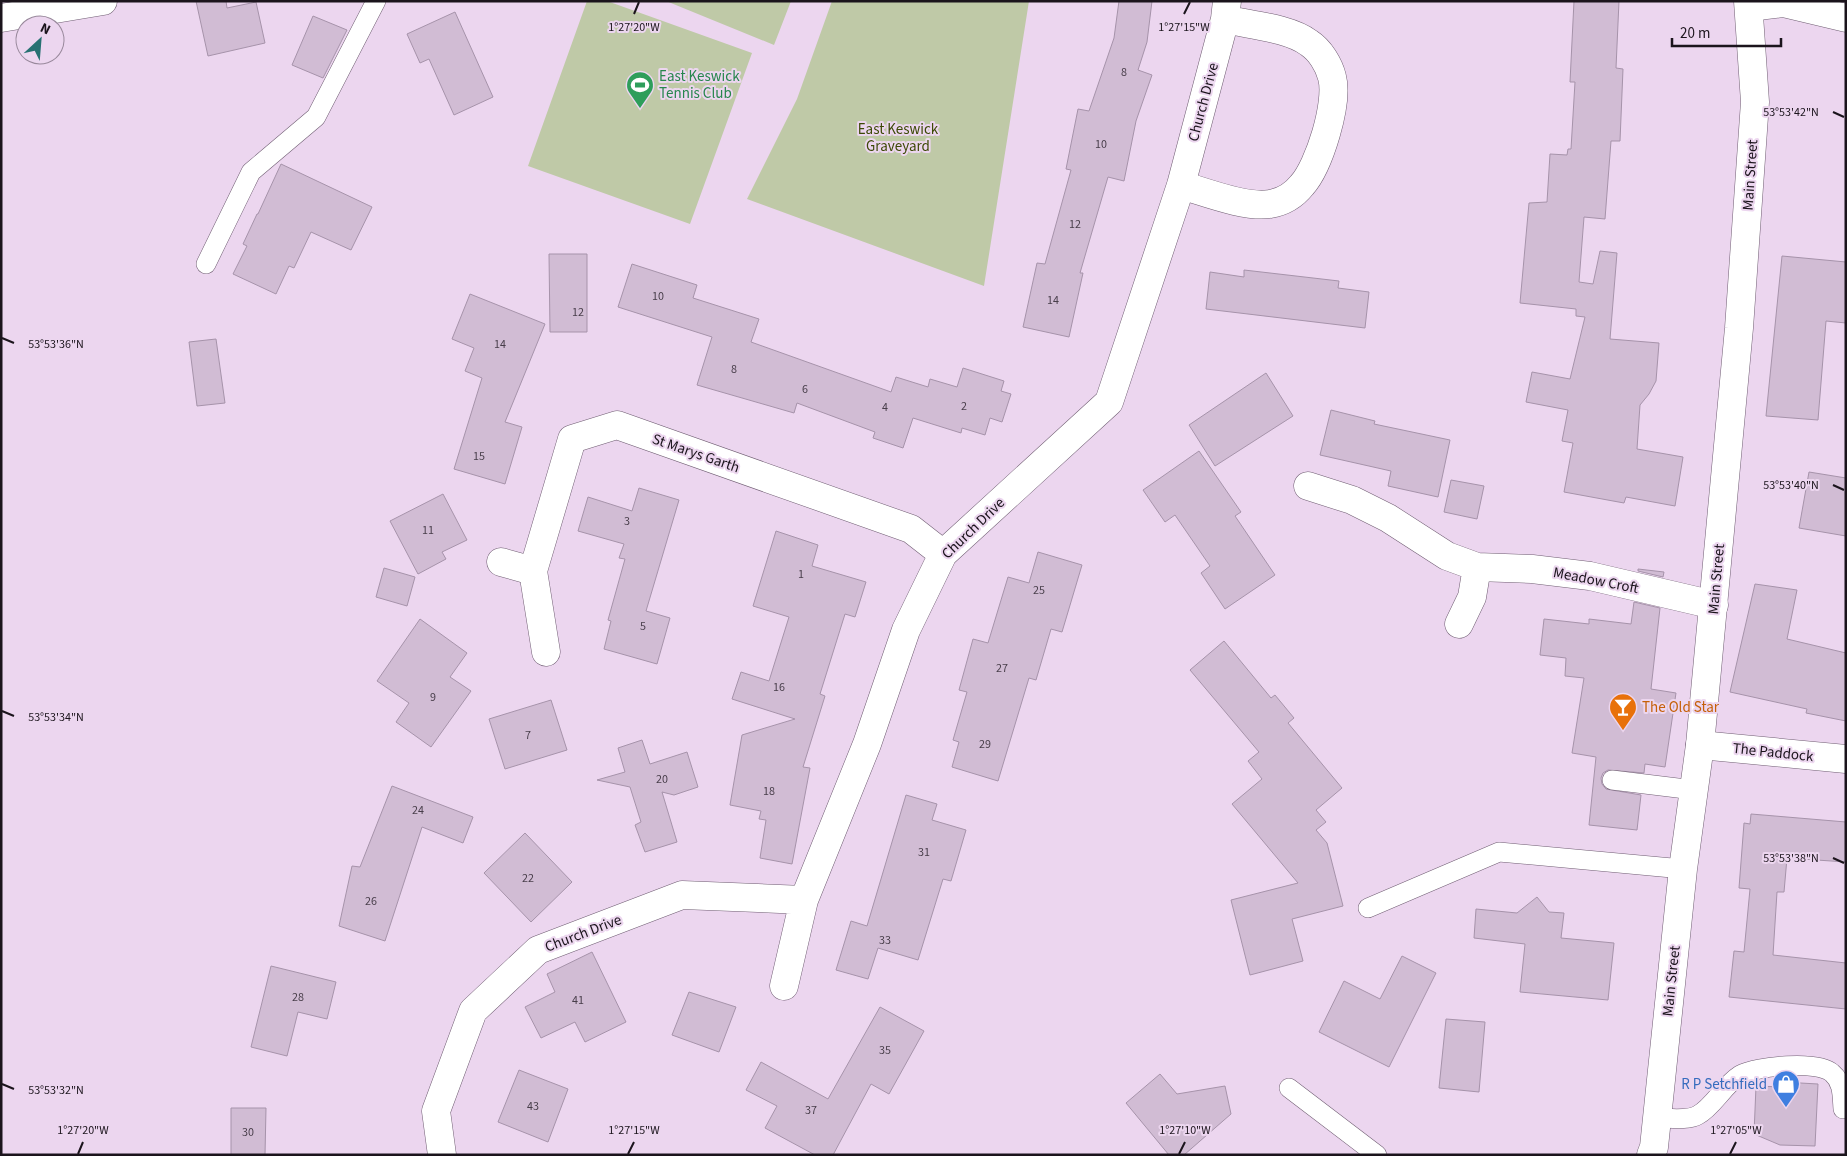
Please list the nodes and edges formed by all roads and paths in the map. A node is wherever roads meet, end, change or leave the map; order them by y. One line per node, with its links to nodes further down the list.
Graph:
1 (103, 1): 5 (street)
2 (376, 1): 8 (lane)
3 (1748, 4): 6 (street); 14 (street, Main Street)
4 (1226, 10): 7 (street, Church Drive); 7 (street, Church Drive)
5 (1, 18)
6 (1846, 18)
7 (1181, 185): 10 (street, Church Drive)
8 (206, 264)
9 (1308, 486): 12 (street, Meadow Croft)
10 (943, 554): 13 (street, St Marys Garth); 22 (street, Church Drive)
11 (501, 562): 13 (street)
12 (1478, 567): 14 (street, Meadow Croft); 15 (street)
13 (533, 571): 16 (street, St Marys Garth)
14 (1714, 605): 17 (street, Main Street)
15 (1459, 624)
16 (546, 652)
17 (1700, 745): 18 (street, The Paddock); 20 (street, Main Street)
18 (1846, 759)
19 (1612, 780): 20 (lane)
20 (1694, 790): 21 (street, Main Street)
21 (1683, 869): 23 (lane); 27 (street, Main Street)
22 (804, 900): 24 (street, Church Drive); 29 (street, Church Drive)
23 (1368, 908)
24 (784, 986)
25 (1289, 1088): 30 (lane)
26 (1842, 1109): 27 (lane)
27 (1657, 1118): 28 (street, Main Street)
28 (1655, 1152)
29 (442, 1155)
30 (1377, 1155)

